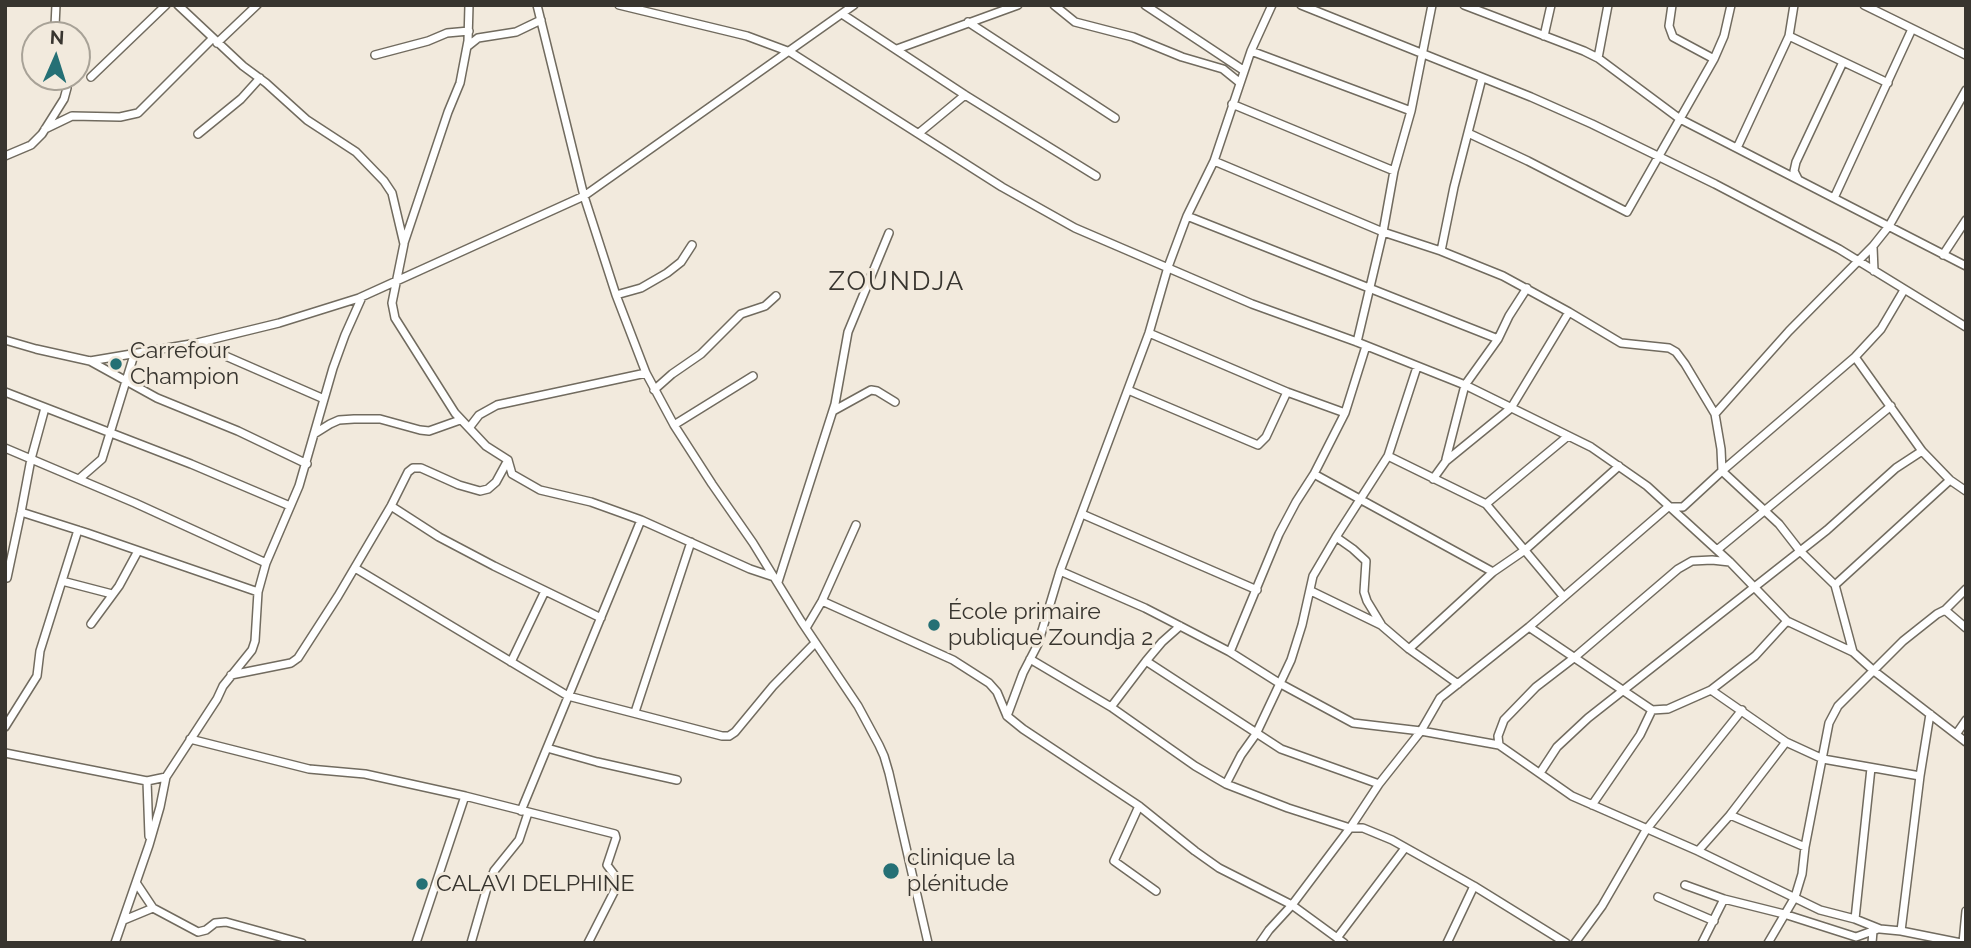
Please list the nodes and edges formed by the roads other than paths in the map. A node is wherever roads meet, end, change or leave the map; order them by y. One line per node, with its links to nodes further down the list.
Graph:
1 (166, 5): 42 (street)
2 (178, 5): 30 (street)
3 (257, 5): 30 (street)
4 (469, 5): 27 (street)
5 (537, 5): 24 (street)
6 (619, 5): 34 (street)
7 (854, 5): 22 (street)
8 (1018, 5): 25 (street)
9 (1054, 5): 45 (street)
10 (1145, 5): 41 (street)
11 (1272, 5): 33 (street)
12 (1301, 5): 35 (street)
13 (1432, 5): 35 (street)
14 (1464, 5): 23 (street)
15 (1496, 5): 23 (street)
16 (1551, 5): 28 (street)
17 (1608, 5): 38 (street)
18 (1672, 5): 39 (street)
19 (1731, 5): 39 (street)
20 (1794, 5): 29 (street)
21 (1864, 5): 26 (street)
22 (842, 13): 32 (street); 34 (street)
23 (1493, 16): 28 (street)
24 (541, 20): 31 (street); 65 (street)
25 (968, 22): 32 (street); 52 (street)
26 (1912, 29): 37 (street); 46 (street)
27 (469, 31): 31 (street); 36 (street)
28 (1544, 36): 38 (street)
29 (1789, 36): 40 (street); 58 (street)
30 (215, 41): 43 (street); 54 (street)
31 (467, 46): 72 (street)
32 (897, 49): 49 (street)
33 (1251, 51): 41 (street); 51 (street)
34 (790, 52): 55 (street); 65 (street)
35 (1422, 54): 44 (street); 51 (street)
36 (375, 55)
37 (1966, 55)
38 (1598, 58): 53 (street)
39 (1714, 59): 53 (street)
40 (1843, 62): 46 (street); 64 (street)
41 (1244, 70): 45 (street)
42 (91, 76)
43 (260, 78): 56 (street); 72 (street)
44 (1482, 78): 57 (street); 60 (street)
45 (1240, 82): 50 (street)
46 (1888, 83): 66 (street)
47 (1966, 90): 69 (street)
48 (66, 91): 54 (street)
49 (965, 95): 55 (street); 63 (street)
50 (1232, 104): 61 (street); 62 (street)
51 (1411, 111): 62 (street)
52 (1115, 118)
53 (1681, 119): 58 (street); 60 (street)
54 (45, 129): 59 (street)
55 (919, 133): 79 (street)
56 (198, 134)
57 (1468, 134): 60 (street); 75 (street)
58 (1737, 148): 64 (street)
59 (5, 156)
60 (1657, 156): 77 (street)
61 (1214, 161): 67 (street); 70 (street)
62 (1394, 171): 70 (street)
63 (1096, 176)
64 (1798, 180): 66 (street)
65 (584, 196): 81 (street); 85 (street)
66 (1834, 198): 69 (street)
67 (1187, 216): 79 (street); 83 (street)
68 (1966, 220): 76 (street)
69 (1889, 226): 74 (street); 76 (street)
70 (1383, 232): 75 (street); 83 (street)
71 (888, 233): 113 (street)
72 (404, 244): 81 (street)
73 (692, 245): 85 (street)
74 (1873, 246): 77 (street); 80 (street)
75 (1441, 251): 82 (street)
76 (1943, 255): 78 (street)
77 (1857, 261): 80 (street); 115 (street)
78 (1966, 266)
79 (1168, 267): 90 (street); 93 (street)
80 (1874, 271): 84 (street)
81 (397, 282): 86 (street); 116 (street)
82 (1527, 288): 88 (street); 91 (street)
83 (1369, 289): 91 (street); 93 (street)
84 (1904, 290): 89 (street); 97 (street)
85 (616, 295): 100 (street)
86 (363, 296): 94 (street); 108 (street)
87 (776, 296): 104 (street)
88 (1569, 312): 112 (street); 115 (street)
89 (1966, 327)
90 (1149, 332): 105 (street); 107 (street)
91 (1498, 339): 103 (street)
92 (5, 340): 98 (street)
93 (1357, 342): 95 (street)
94 (197, 343): 96 (street); 108 (street)
95 (1366, 346): 99 (street); 114 (street)
96 (134, 355): 98 (street); 102 (street)
97 (1855, 357): 110 (street); 130 (street)
98 (90, 361): 102 (street)
99 (1418, 367): 103 (street); 124 (street)
100 (646, 373): 104 (street); 118 (street)
101 (753, 376): 117 (street)
102 (125, 380): 119 (street); 128 (street)
103 (1465, 385): 112 (street); 127 (street)
104 (654, 390): 117 (street)
105 (1128, 390): 107 (street); 143 (street)
106 (5, 392): 111 (street)
107 (1287, 392): 114 (street)
108 (324, 400): 120 (street)
109 (895, 402): 113 (street)
110 (1891, 406): 123 (street); 141 (street)
111 (45, 408): 119 (street); 125 (street)
112 (1511, 408): 121 (street); 127 (street)
113 (833, 412): 159 (street)
114 (1345, 413): 131 (street)
115 (1715, 414): 130 (street)
116 (460, 420): 118 (street); 120 (street)
117 (674, 425): 159 (street)
118 (469, 428): 126 (street)
119 (111, 433): 133 (street); 138 (street)
120 (314, 434): 128 (street)
121 (1568, 436): 129 (street); 137 (street)
122 (5, 448): 125 (street)
123 (1922, 451): 134 (street); 152 (street)
124 (1388, 456): 132 (street); 136 (street)
125 (31, 459): 133 (street); 142 (street)
126 (508, 460): 139 (street); 144 (street)
127 (1446, 461): 132 (street)
128 (307, 464): 138 (street)
129 (1619, 466): 140 (street); 149 (street)
130 (1722, 471): 140 (street); 141 (street)
131 (1314, 474): 136 (street); 164 (street)
132 (1433, 479): 137 (street)
133 (79, 480): 154 (street)
134 (1950, 480): 135 (street); 161 (street)
135 (1966, 491)
136 (1360, 500): 147 (street); 157 (street)
137 (1486, 504): 149 (street)
138 (290, 506): 154 (street)
139 (391, 506): 155 (street); 165 (street)
140 (1668, 507): 150 (street); 169 (street)
141 (1764, 511): 150 (street); 152 (street)
142 (22, 512): 146 (street); 158 (street)
143 (1082, 514): 156 (street); 164 (street)
144 (641, 520): 148 (street); 172 (street)
145 (856, 525): 170 (street)
146 (78, 530): 151 (street); 160 (street)
147 (1336, 537): 166 (street); 175 (street)
148 (691, 542): 159 (street); 198 (street)
149 (1525, 550): 157 (street); 169 (street)
150 (1717, 550): 153 (street)
151 (138, 551): 167 (street); 168 (street)
152 (1800, 551): 161 (street); 162 (street)
153 (1730, 562): 162 (street); 184 (street)
154 (266, 563): 167 (street)
155 (355, 568): 187 (street); 189 (street)
156 (1060, 571): 176 (street); 185 (street)
157 (1493, 572): 181 (street)
158 (6, 578)
159 (776, 580): 178 (street)
160 (62, 581): 168 (street); 202 (street)
161 (1835, 585): 183 (street)
162 (1755, 587): 173 (street); 193 (street)
163 (1966, 589): 171 (street)
164 (1257, 590): 182 (street)
165 (545, 591): 172 (street); 187 (street)
166 (1311, 591): 175 (street); 190 (street)
167 (258, 592): 189 (street)
168 (112, 594): 174 (street)
169 (1563, 596): 177 (street)
170 (822, 601): 178 (street); 200 (street)
171 (1945, 610): 179 (street); 188 (street)
172 (601, 618): 194 (street)
173 (1787, 621): 183 (street); 192 (street)
174 (91, 624)
175 (1381, 625): 181 (street)
176 (1180, 626): 182 (street); 186 (street)
177 (1529, 627): 184 (street); 191 (street)
178 (806, 628): 180 (street)
179 (1966, 628)
180 (815, 643): 198 (street); 250 (street)
181 (1409, 649): 191 (street)
182 (1230, 652): 190 (street)
183 (1853, 652): 188 (street)
184 (1575, 657): 193 (street); 209 (street)
185 (1030, 659): 195 (street); 200 (street)
186 (1146, 661): 195 (street); 205 (street)
187 (511, 662): 194 (street)
188 (1874, 671): 199 (street); 212 (street)
189 (231, 675): 206 (street)
190 (1279, 683): 203 (street); 205 (street)
191 (1458, 684): 203 (street)
192 (1711, 690): 196 (street); 197 (street)
193 (1623, 691): 196 (street); 214 (street)
194 (568, 696): 198 (street); 210 (street)
195 (1111, 707): 219 (street)
196 (1652, 710): 222 (street)
197 (1742, 710): 207 (street); 227 (street)
198 (635, 712)
199 (1930, 714): 204 (street); 216 (street)
200 (1007, 716): 223 (street)
201 (1966, 720): 204 (street)
202 (5, 727)
203 (1421, 731): 209 (street); 220 (street)
204 (1956, 733): 208 (street)
205 (1256, 734): 219 (street); 220 (street)
206 (190, 739): 215 (street); 221 (street)
207 (1786, 742): 212 (street); 225 (street)
208 (1966, 742)
209 (1499, 745): 214 (street)
210 (547, 748): 217 (street); 224 (street)
211 (5, 753): 218 (street)
212 (1824, 759): 213 (street); 229 (street)
213 (1871, 768): 216 (street); 243 (street)
214 (1540, 773): 222 (street)
215 (166, 776): 218 (street); 228 (street)
216 (1920, 776): 247 (street)
217 (677, 780)
218 (147, 781): 228 (street)
219 (1226, 784): 226 (street)
220 (1379, 784): 226 (street)
221 (465, 796): 224 (street); 253 (street)
222 (1592, 805): 227 (street)
223 (1139, 806): 235 (street); 239 (street)
224 (524, 812): 254 (street); 255 (street)
225 (1730, 816): 229 (street); 231 (street)
226 (1350, 828): 230 (street); 239 (street)
227 (1646, 830): 231 (street); 259 (street)
228 (149, 845): 232 (street)
229 (1805, 847): 237 (street)
230 (1405, 848): 234 (street); 248 (street)
231 (1698, 851): 237 (street)
232 (137, 884): 240 (street); 244 (street)
233 (1685, 885): 238 (street)
234 (1474, 886): 257 (street); 258 (street)
235 (1156, 891)
236 (1658, 897): 245 (street)
237 (1795, 897): 242 (street); 243 (street)
238 (1724, 899): 242 (street); 245 (street)
239 (1292, 905): 248 (street); 256 (street)
240 (153, 908): 244 (street); 252 (street)
241 (1966, 911): 263 (street)
242 (1784, 914): 249 (street); 261 (street)
243 (1855, 919): 246 (street)
244 (124, 920): 251 (street)
245 (1714, 921): 260 (street)
246 (1877, 930): 247 (street); 249 (street); 262 (street)
247 (1901, 931): 263 (street)
248 (1340, 940)
249 (1854, 940)
250 (926, 941)
251 (115, 943)
252 (302, 943)
253 (416, 943)
254 (471, 943)
255 (588, 943)
256 (1260, 943)
257 (1447, 943)
258 (1566, 943)
259 (1576, 943)
260 (1702, 943)
261 (1768, 943)
262 (1872, 943)
263 (1962, 943)

